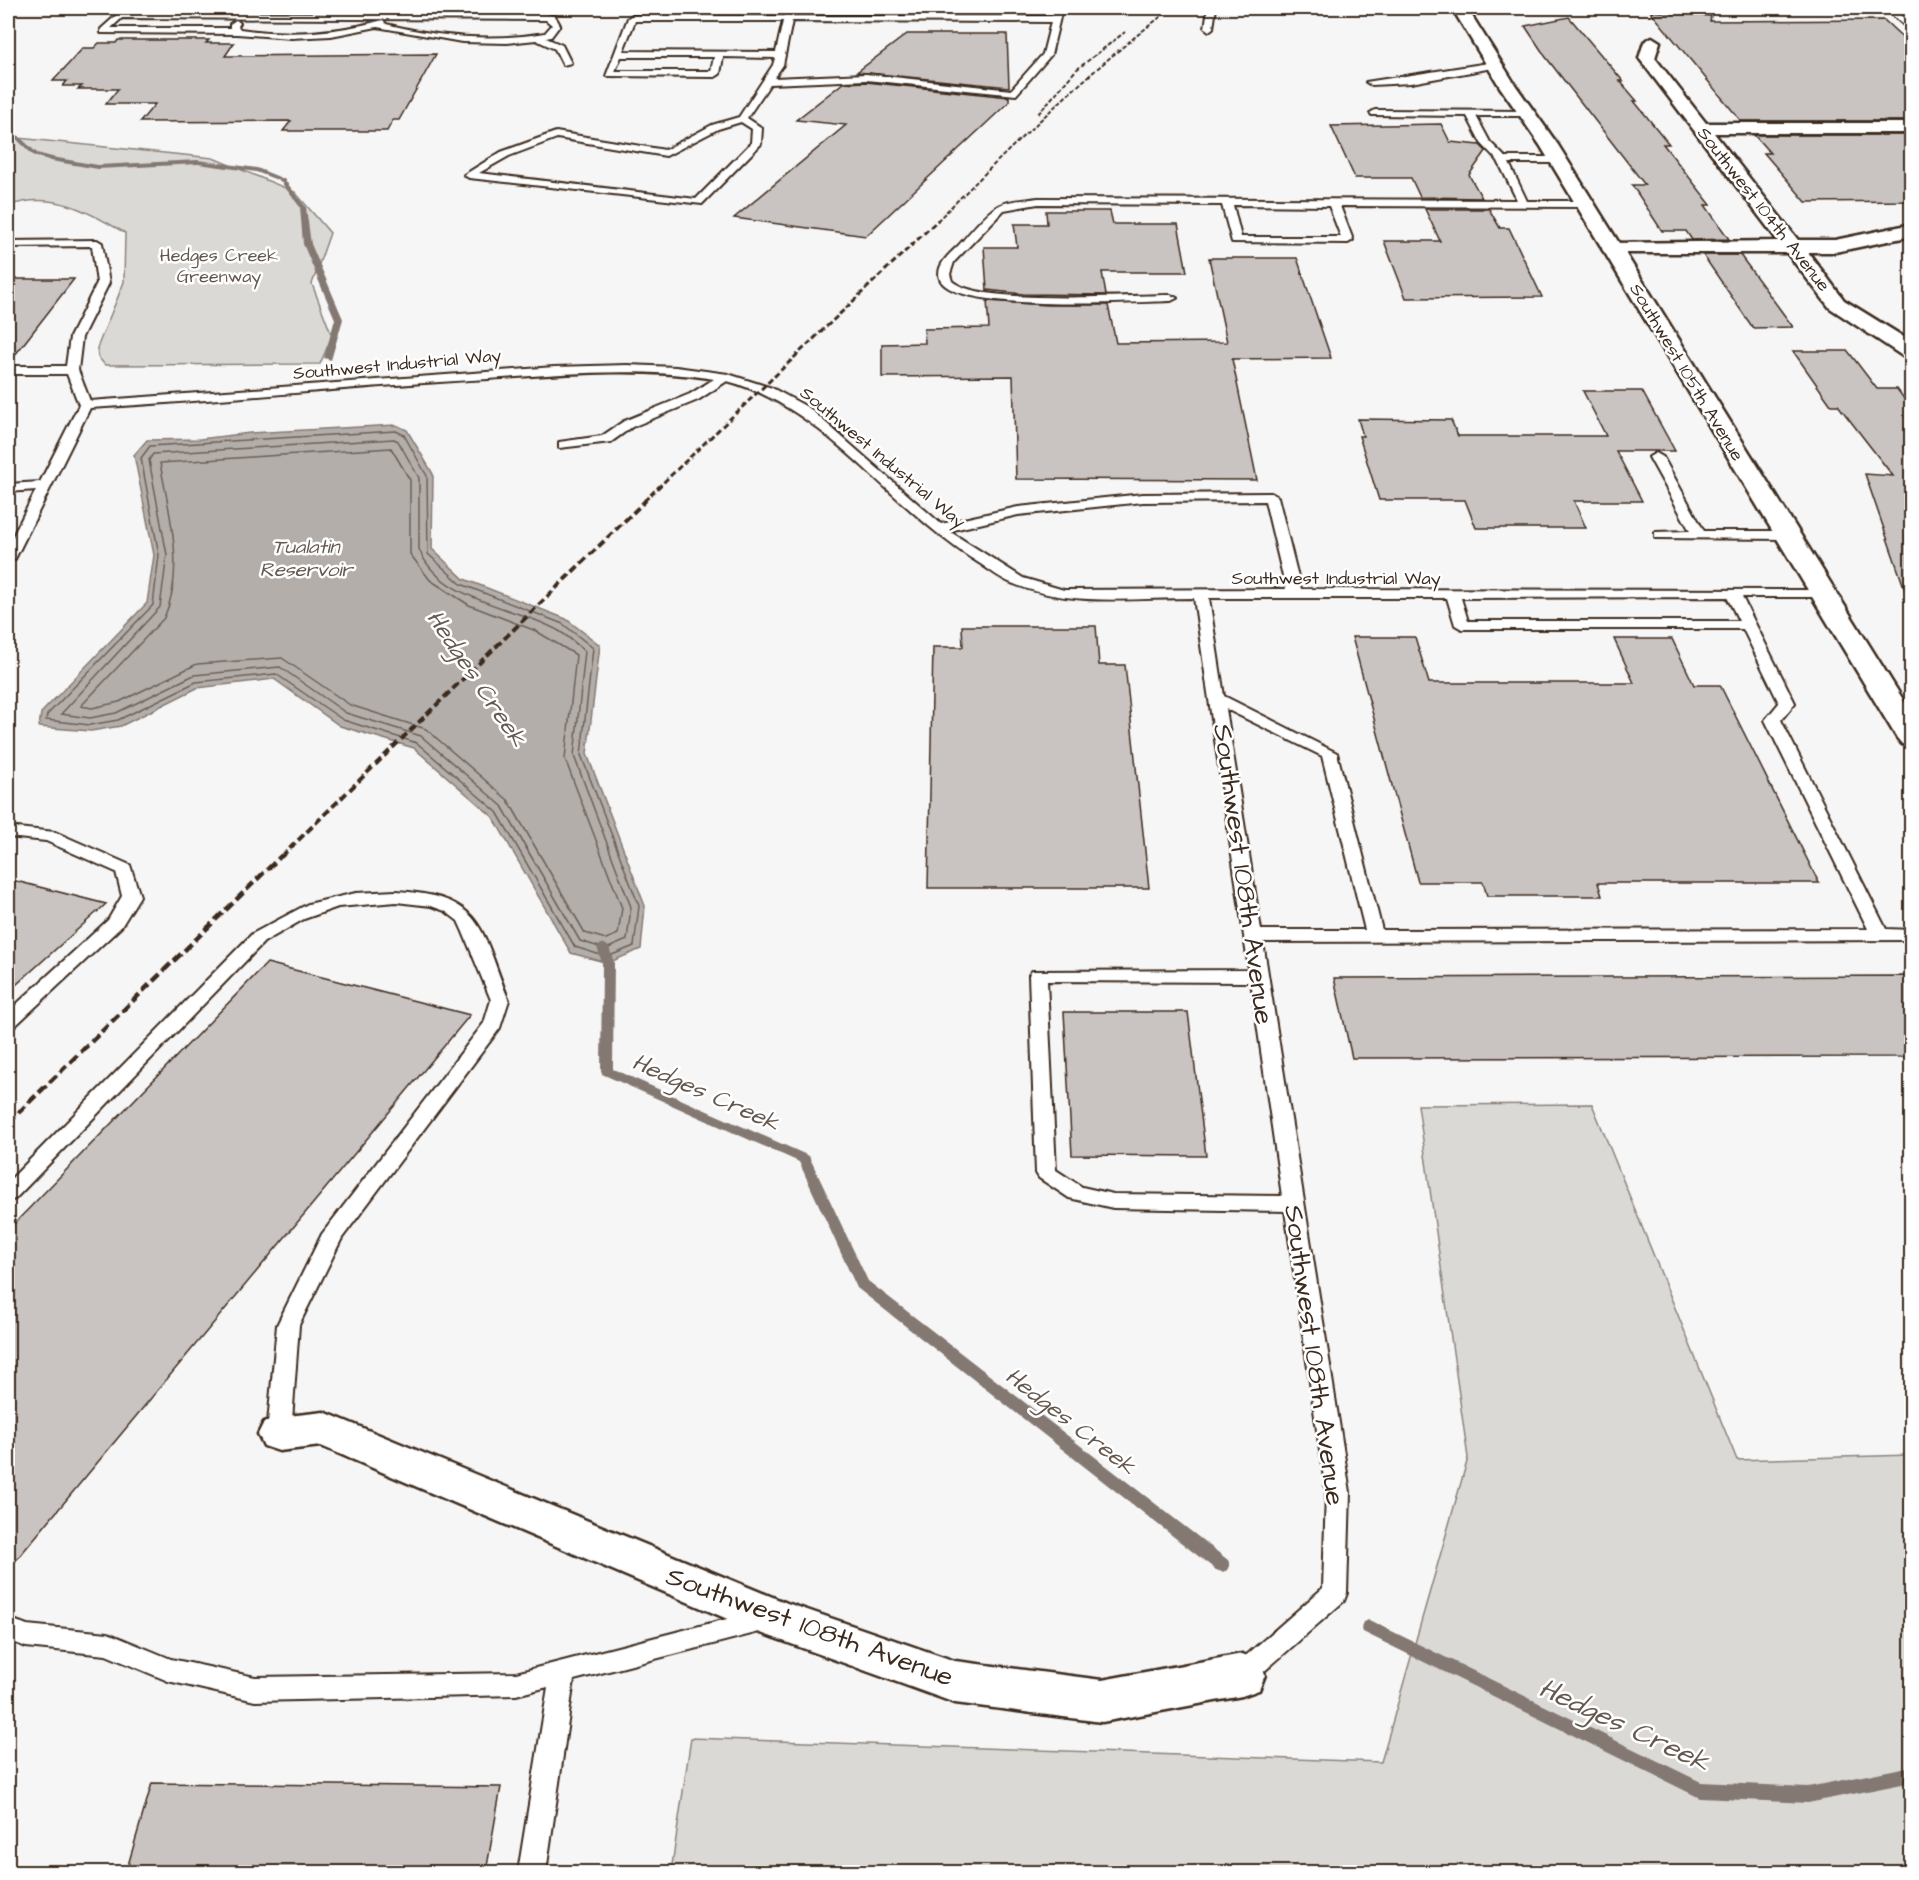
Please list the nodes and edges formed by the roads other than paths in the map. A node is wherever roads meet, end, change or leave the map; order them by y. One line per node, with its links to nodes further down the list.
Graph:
1 (790, 8): 8 (lane)
2 (1059, 8): 9 (lane)
3 (1212, 8): 11 (lane)
4 (1460, 8): 20 (street, Southwest 105th Avenue)
5 (1888, 8): 12 (lane)
6 (245, 11): 7 (lane); 13 (lane); 13 (lane)
7 (394, 12): 10 (lane); 14 (lane)
8 (788, 19): 9 (lane); 16 (lane); 18 (lane)
9 (1056, 19): 21 (lane)
10 (378, 25): 13 (lane); 14 (lane)
11 (1209, 28)
12 (1911, 30)
13 (237, 32)
14 (537, 37): 19 (lane)
15 (1653, 42): 27 (street, Southwest 104th Avenue)
16 (617, 54): 17 (lane); 17 (lane)
17 (719, 54): 18 (lane)
18 (780, 55): 21 (lane)
19 (567, 63)
20 (1495, 65): 22 (lane); 25 (street, Southwest 105th Avenue)
21 (766, 81): 26 (lane)
22 (1371, 82)
23 (1375, 113): 24 (lane)
24 (1470, 113): 25 (lane); 29 (lane)
25 (1525, 113): 30 (street, Southwest 105th Avenue)
26 (742, 119): 26 (lane)
27 (1700, 128): 28 (street); 37 (street, Southwest 104th Avenue)
28 (1911, 128)
29 (1502, 160): 30 (lane); 33 (lane)
30 (1558, 160): 34 (street, Southwest 105th Avenue)
31 (1227, 203): 32 (lane); 32 (lane); 39 (lane)
32 (1334, 204): 33 (lane)
33 (1524, 204): 34 (lane)
34 (1584, 204): 38 (street, Southwest 105th Avenue)
35 (1911, 230): 37 (street)
36 (8, 244): 41 (lane)
37 (1792, 248): 38 (street); 40 (street, Southwest 104th Avenue)
38 (1612, 249): 52 (street, Southwest 105th Avenue)
39 (1171, 298)
40 (1911, 352)
41 (72, 369): 42 (lane); 44 (lane)
42 (8, 370)
43 (724, 378): 44 (lane, Southwest Industrial Way); 45 (lane); 49 (lane, Southwest Industrial Way)
44 (85, 405): 47 (lane)
45 (564, 445)
46 (1656, 457): 51 (lane)
47 (44, 486): 48 (lane); 53 (lane)
48 (8, 488)
49 (939, 529): 56 (lane, Southwest Industrial Way); 57 (lane)
50 (1660, 535): 51 (lane)
51 (1699, 535): 52 (lane)
52 (1787, 535): 54 (street, Southwest 105th Avenue)
53 (8, 559)
54 (1823, 593): 55 (lane, Southwest Industrial Way); 61 (street, Southwest 105th Avenue)
55 (1733, 594): 58 (lane, Southwest Industrial Way); 59 (lane)
56 (1202, 596): 57 (lane, Southwest Industrial Way); 60 (lane, Southwest 108th Avenue)
57 (1295, 596): 58 (lane, Southwest Industrial Way)
58 (1453, 596): 59 (lane)
59 (1749, 625): 63 (lane)
60 (1218, 699): 65 (lane, Southwest 108th Avenue); 66 (lane)
61 (1911, 738)
62 (8, 832): 68 (lane)
63 (1880, 935): 64 (lane); 66 (lane)
64 (1908, 935)
65 (1253, 936): 66 (lane); 67 (lane, Southwest 108th Avenue)
66 (1376, 936)
67 (1258, 976): 70 (lane, Southwest 108th Avenue); 70 (lane)
68 (8, 1022)
69 (8, 1194): 71 (lane)
70 (1294, 1204): 75 (lane, Southwest 108th Avenue)
71 (279, 1434): 72 (street, Southwest 108th Avenue)
72 (774, 1618): 74 (lane); 75 (street, Southwest 108th Avenue)
73 (8, 1629): 74 (lane)
74 (563, 1671): 76 (lane)
75 (1242, 1675)
76 (532, 1872)

